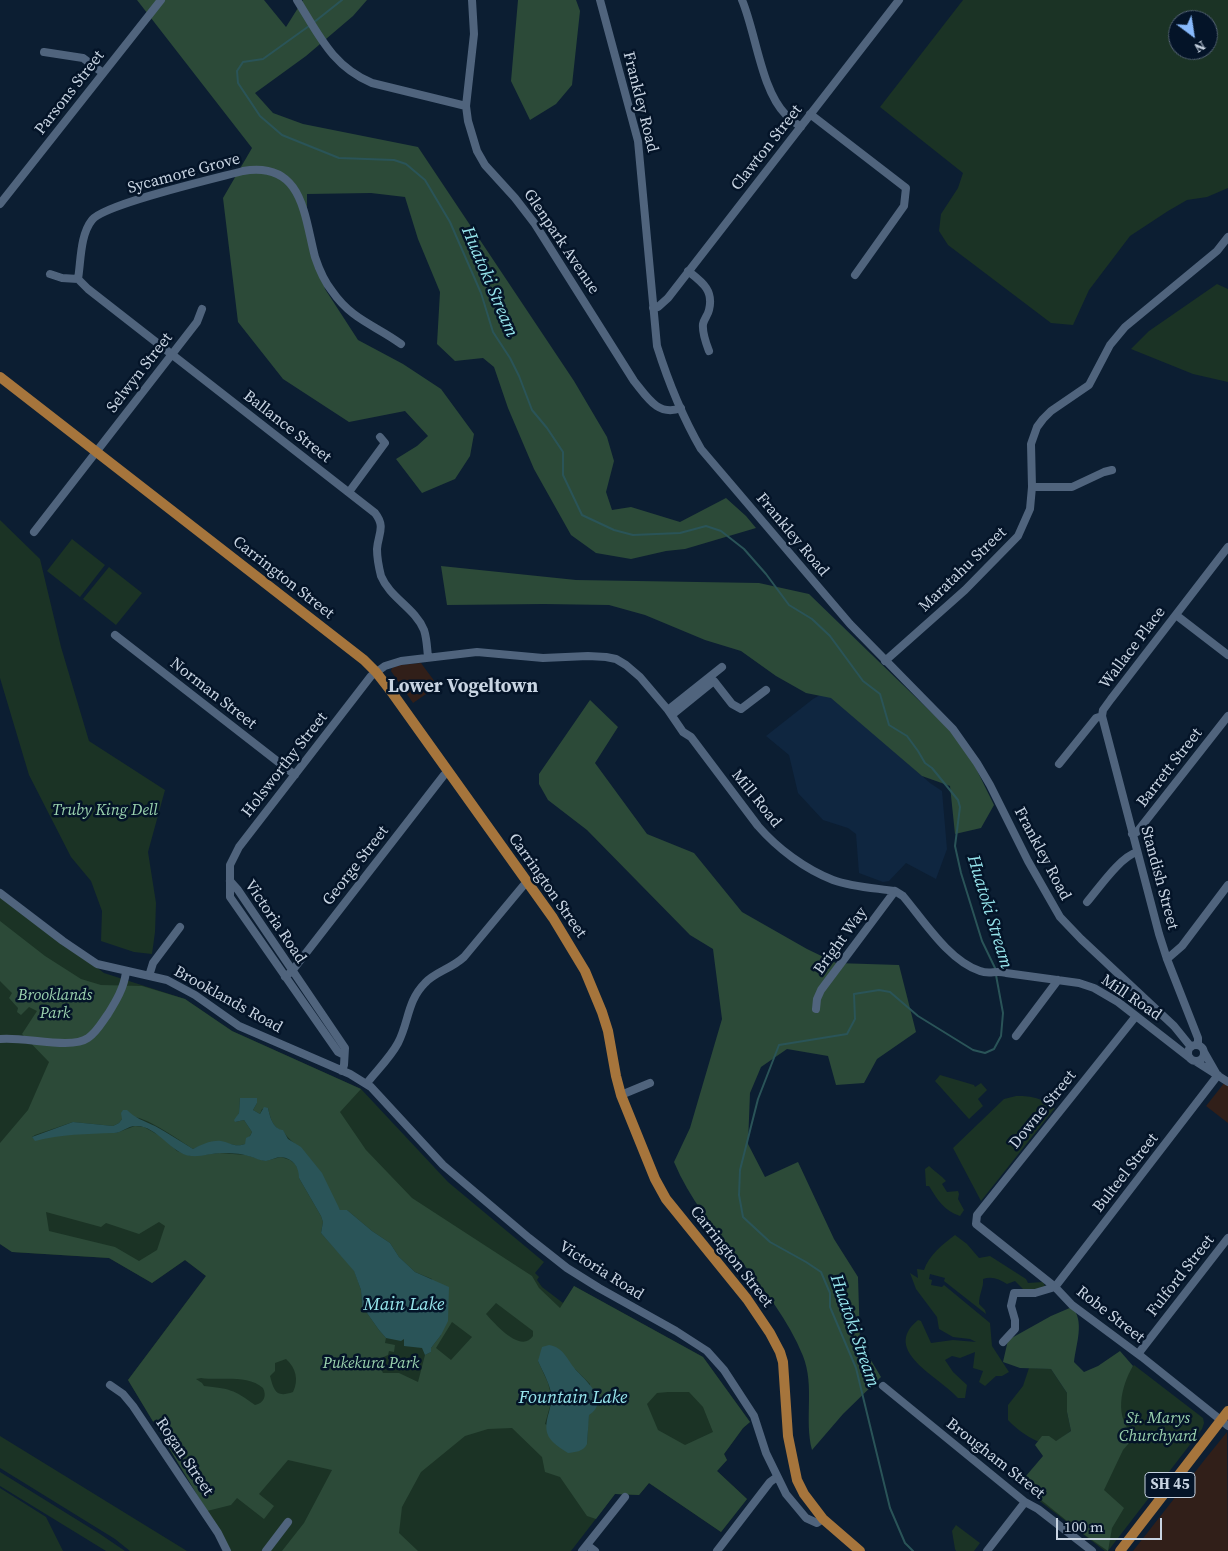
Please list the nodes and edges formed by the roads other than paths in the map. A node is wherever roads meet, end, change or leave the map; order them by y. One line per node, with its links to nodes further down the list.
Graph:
1 (161, 0): 8 (street, Parsons Street)
2 (297, 0): 9 (street)
3 (472, 0): 9 (street, Glenpark Avenue)
4 (600, 0): 18 (street, Frankley Road)
5 (742, 0): 11 (street)
6 (899, 0): 10 (street, Clawton Street)
7 (44, 52): 8 (street)
8 (103, 72): 12 (street, Parsons Street)
9 (466, 106): 24 (street, Glenpark Avenue)
10 (810, 114): 11 (street, Clawton Street); 16 (street)
11 (800, 127): 14 (street, Clawton Street)
12 (0, 204)
13 (1228, 237): 28 (street, Maratahu Street)
14 (688, 271): 18 (street, Clawton Street); 21 (street)
15 (50, 274): 17 (street)
16 (855, 275)
17 (78, 279): 20 (street, Sycamore Grove); 22 (street, Ballance Street)
18 (653, 308): 24 (street, Frankley Road)
19 (202, 310): 22 (street, Selwyn Street)
20 (401, 344)
21 (709, 351)
22 (172, 354): 26 (street, Selwyn Street); 29 (street, Ballance Street)
23 (0, 377): 26 (main road, Carrington Street)
24 (680, 408): 36 (street, Frankley Road)
25 (380, 437): 29 (street)
26 (96, 452): 30 (street, Selwyn Street); 38 (main road, Carrington Street)
27 (1112, 470): 28 (street)
28 (1032, 487): 36 (street, Maratahu Street)
29 (348, 492): 35 (street, Ballance Street)
30 (34, 532)
31 (1228, 547): 32 (street, Wallace Place)
32 (1176, 615): 34 (street); 41 (street, Wallace Place)
33 (114, 635): 45 (street, Norman Street)
34 (1228, 655)
35 (428, 657): 38 (street, Mill Road); 40 (street, Mill Road)
36 (885, 661): 66 (street, Frankley Road)
37 (722, 668): 40 (street)
38 (376, 672): 44 (main road, Carrington Street); 45 (street, Holsworthy Street)
39 (766, 690): 40 (street)
40 (670, 712): 51 (street, Mill Road)
41 (1102, 716): 43 (street, Wallace Place); 46 (street, Standish Street)
42 (1228, 716): 46 (street, Barrett Street)
43 (1059, 764)
44 (448, 772): 49 (main road, Carrington Street); 56 (street, George Street)
45 (295, 775): 48 (street, Holsworthy Street)
46 (1132, 834): 47 (street, Standish Street)
47 (1138, 852): 53 (street); 55 (street, Standish Street)
48 (230, 881): 56 (street, Victoria Road); 59 (street, Victoria Road)
49 (528, 883): 73 (street); 75 (main road, Carrington Street)
50 (1228, 885): 55 (street)
51 (895, 891): 60 (street, Mill Road); 61 (street, Bright Way)
52 (0, 892): 57 (street, Brooklands Road)
53 (1087, 902)
54 (180, 927): 58 (street)
55 (1167, 959): 66 (street, Standish Street)
56 (292, 971): 59 (street, George Street); 68 (street, Victoria Road)
57 (126, 972): 58 (street, Brooklands Road); 64 (street)
58 (149, 976): 70 (street, Brooklands Road)
59 (285, 977): 68 (street, Victoria Road)
60 (1058, 980): 62 (street, Mill Road); 63 (street)
61 (816, 1009)
62 (1136, 1016): 65 (street, Mill Road); 76 (street, Downe Street)
63 (1016, 1036)
64 (0, 1039)
65 (1167, 1039): 66 (street, Mill Road); 69 (street, Mill Road)
66 (1193, 1047): 67 (street); 69 (street)
67 (1204, 1052): 69 (street); 71 (street)
68 (344, 1056): 70 (street, Victoria Road)
69 (1193, 1060): 71 (street, Mill Road)
70 (342, 1071): 73 (street, Victoria Road)
71 (1217, 1074): 72 (street, Mill Road); 78 (street, Bulteel Street)
72 (1228, 1082)
73 (367, 1083): 84 (street, Victoria Road)
74 (650, 1083): 75 (street)
75 (621, 1095): 87 (main road, Carrington Street)
76 (976, 1224): 78 (street, Robe Street)
77 (1228, 1238): 80 (street, Fulford Street)
78 (1055, 1287): 79 (street); 80 (street, Robe Street)
79 (1003, 1342)
80 (1138, 1354): 83 (street, Robe Street)
81 (110, 1385): 91 (street, Rogan Street)
82 (883, 1386): 86 (street, Brougham Street)
83 (1226, 1419): 97 (main road, SH 45)
84 (777, 1476): 87 (street, Victoria Road); 94 (street)
85 (625, 1497): 89 (street)
86 (1025, 1502): 95 (street); 96 (street, Brougham Street)
87 (823, 1519): 90 (main road, Carrington Street)
88 (288, 1522): 92 (street)
89 (585, 1548): 93 (street)
90 (857, 1550)
91 (228, 1551)
92 (266, 1551)
93 (595, 1551)
94 (717, 1551)
95 (987, 1551)
96 (1092, 1551)
97 (1120, 1551)

